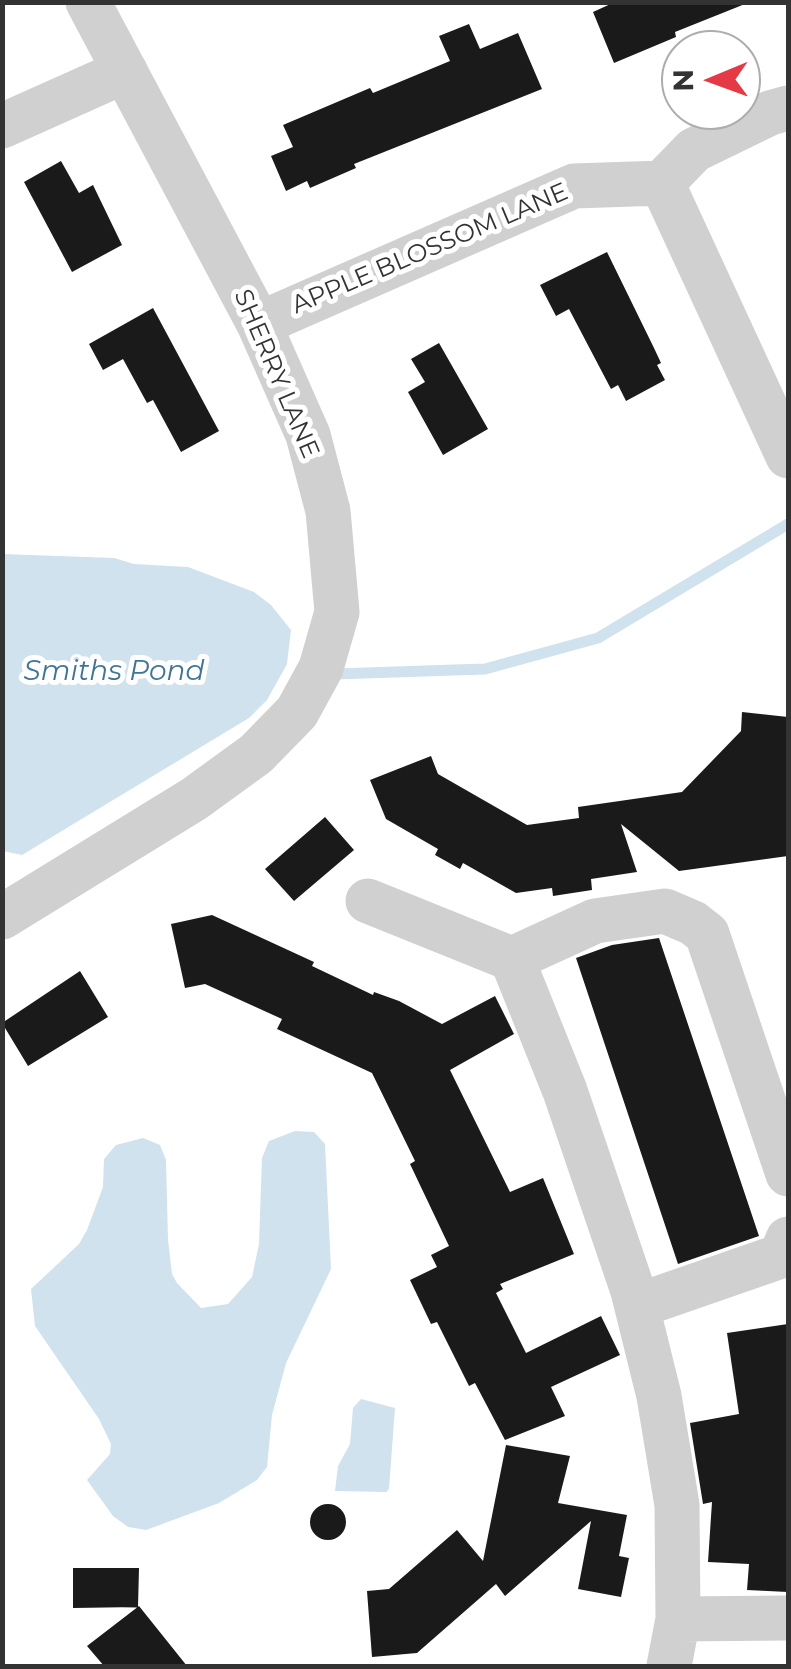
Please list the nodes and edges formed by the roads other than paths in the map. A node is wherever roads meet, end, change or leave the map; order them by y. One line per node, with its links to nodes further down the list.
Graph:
1 (88, 2): 2 (street, SHERRY LANE)
2 (125, 72): 4 (street); 6 (street, SHERRY LANE)
3 (788, 108): 5 (street)
4 (2, 126)
5 (662, 183): 6 (street, APPLE BLOSSOM LANE); 7 (street)
6 (259, 324): 9 (street, SHERRY LANE)
7 (788, 456)
8 (368, 900): 10 (street)
9 (2, 916)
10 (512, 959): 11 (street); 13 (street)
11 (788, 1174)
12 (788, 1239): 13 (street)
13 (637, 1306): 15 (street)
14 (788, 1618): 15 (street)
15 (678, 1619): 16 (street)
16 (669, 1666)

